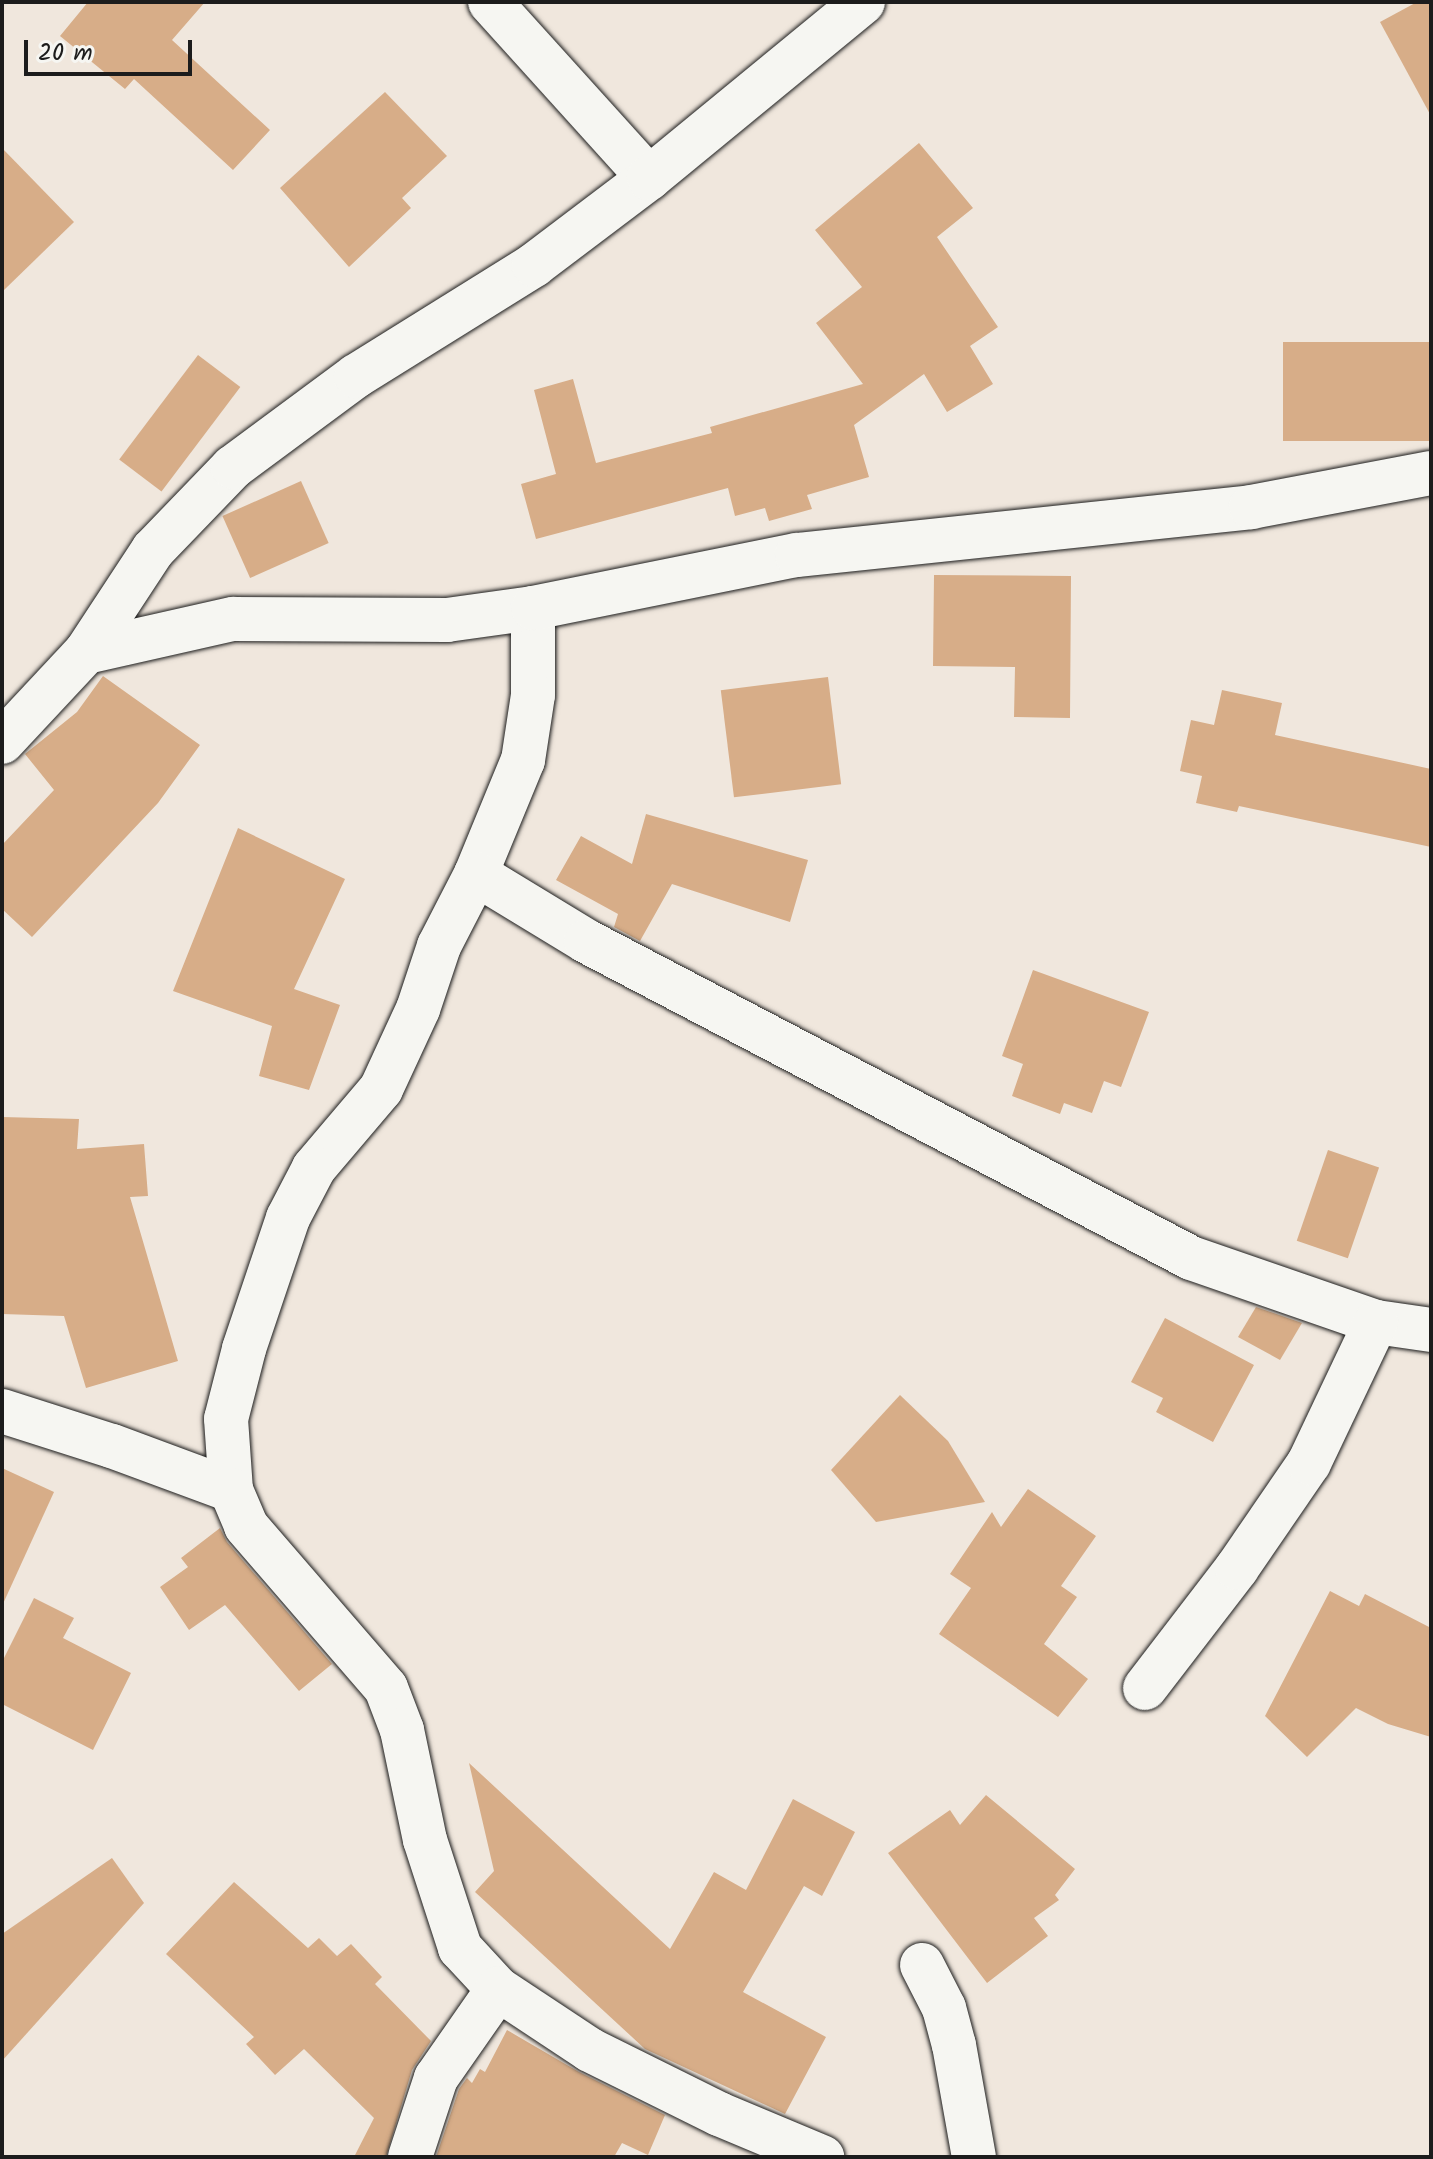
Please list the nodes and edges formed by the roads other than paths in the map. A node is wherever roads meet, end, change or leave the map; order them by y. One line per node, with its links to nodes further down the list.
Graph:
1 (490, 2): 3 (street)
2 (863, 2): 3 (street)
3 (649, 178): 6 (street)
4 (1431, 473): 5 (street)
5 (533, 608): 6 (street); 8 (street)
6 (86, 652): 7 (street)
7 (2, 742)
8 (476, 874): 9 (street); 12 (street)
9 (1376, 1322): 10 (street); 13 (street)
10 (1431, 1330)
11 (2, 1411): 12 (street)
12 (231, 1490): 15 (street)
13 (1145, 1688)
14 (922, 1965): 18 (street)
15 (498, 1989): 16 (street); 17 (street)
16 (410, 2157)
17 (822, 2157)
18 (974, 2157)

